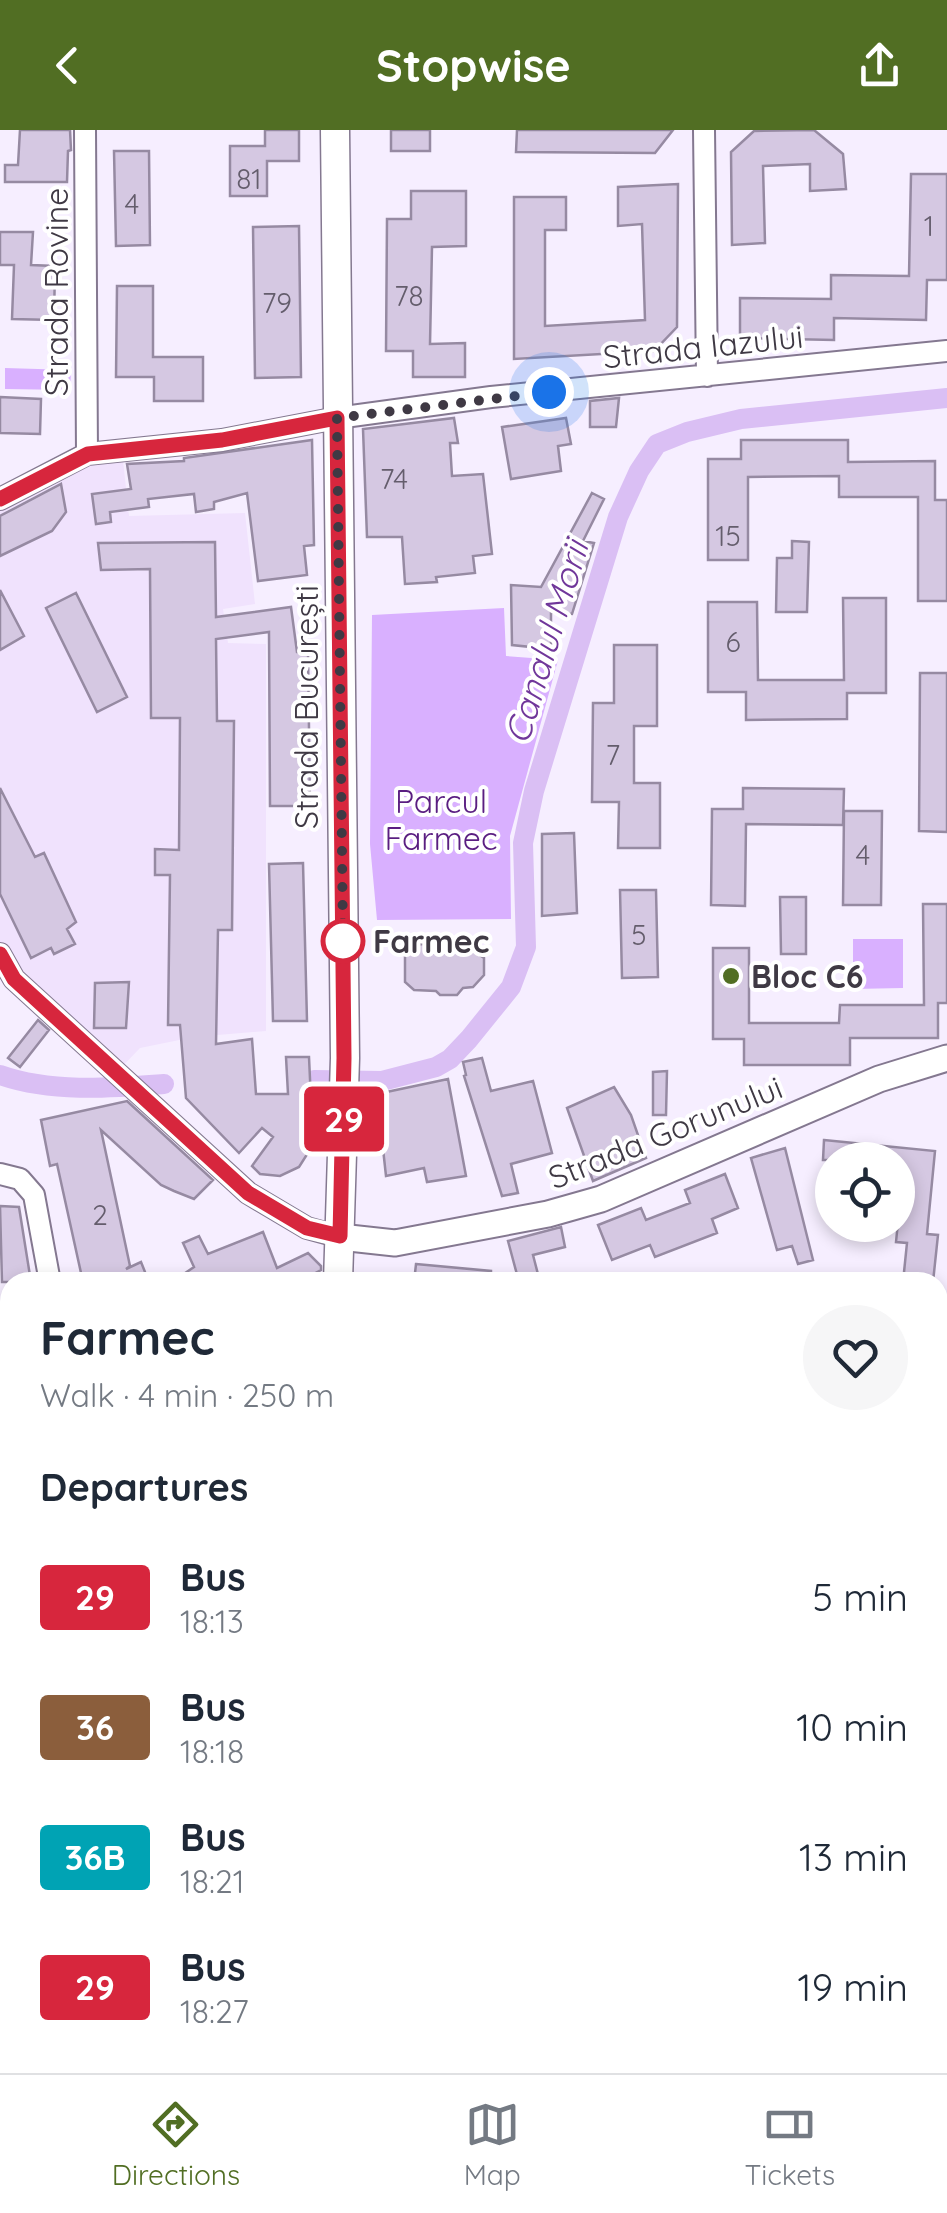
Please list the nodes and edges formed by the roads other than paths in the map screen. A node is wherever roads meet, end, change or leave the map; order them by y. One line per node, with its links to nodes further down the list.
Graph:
1 (85, 130): 7 (street, Strada Rovine)
2 (335, 130): 6 (main road, Strada București)
3 (704, 130): 5 (street)
4 (947, 350): 5 (street, Strada Iazului)
5 (706, 376): 6 (street, Strada Iazului)
6 (337, 418): 7 (street, Strada Iazului); 12 (main road, Strada București)
7 (88, 454): 8 (street, Strada Iazului)
8 (0, 499)
9 (0, 954): 12 (street)
10 (947, 1058): 12 (street, Strada Gorunului)
11 (10, 1176): 13 (street)
12 (340, 1236): 14 (main road, Strada București)
13 (48, 1272)
14 (338, 1272)

